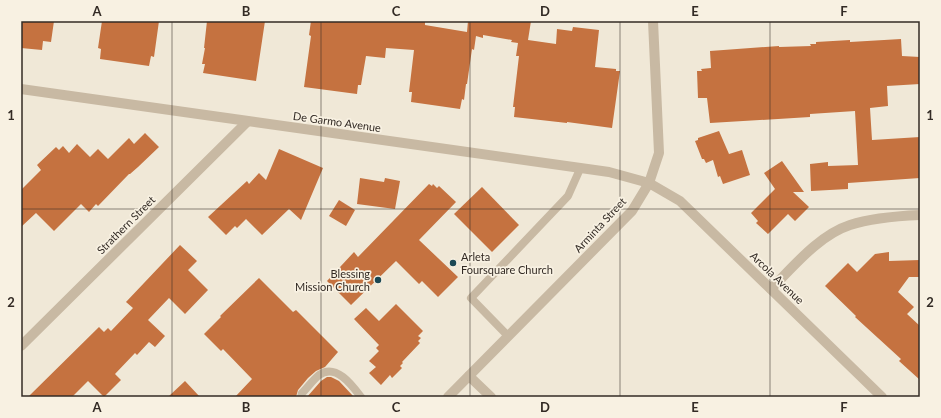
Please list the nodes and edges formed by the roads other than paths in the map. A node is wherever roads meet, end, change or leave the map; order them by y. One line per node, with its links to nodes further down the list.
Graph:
1 (653, 21): 5 (street, Arminta Street)
2 (21, 89): 3 (street, De Garmo Avenue)
3 (247, 122): 4 (street, De Garmo Avenue); 9 (street, Strathern Street)
4 (580, 168): 5 (street, De Garmo Avenue); 8 (lane)
5 (649, 183): 7 (street, Arcola Avenue); 8 (street, Arminta Street)
6 (920, 215): 7 (street)
7 (771, 289): 15 (street, Arcola Avenue)
8 (508, 336): 10 (street, Arminta Street)
9 (21, 346)
10 (469, 376): 13 (street, Arminta Street); 14 (street)
11 (301, 397): 12 (lane)
12 (362, 397)
13 (448, 397)
14 (491, 397)
15 (882, 397)

